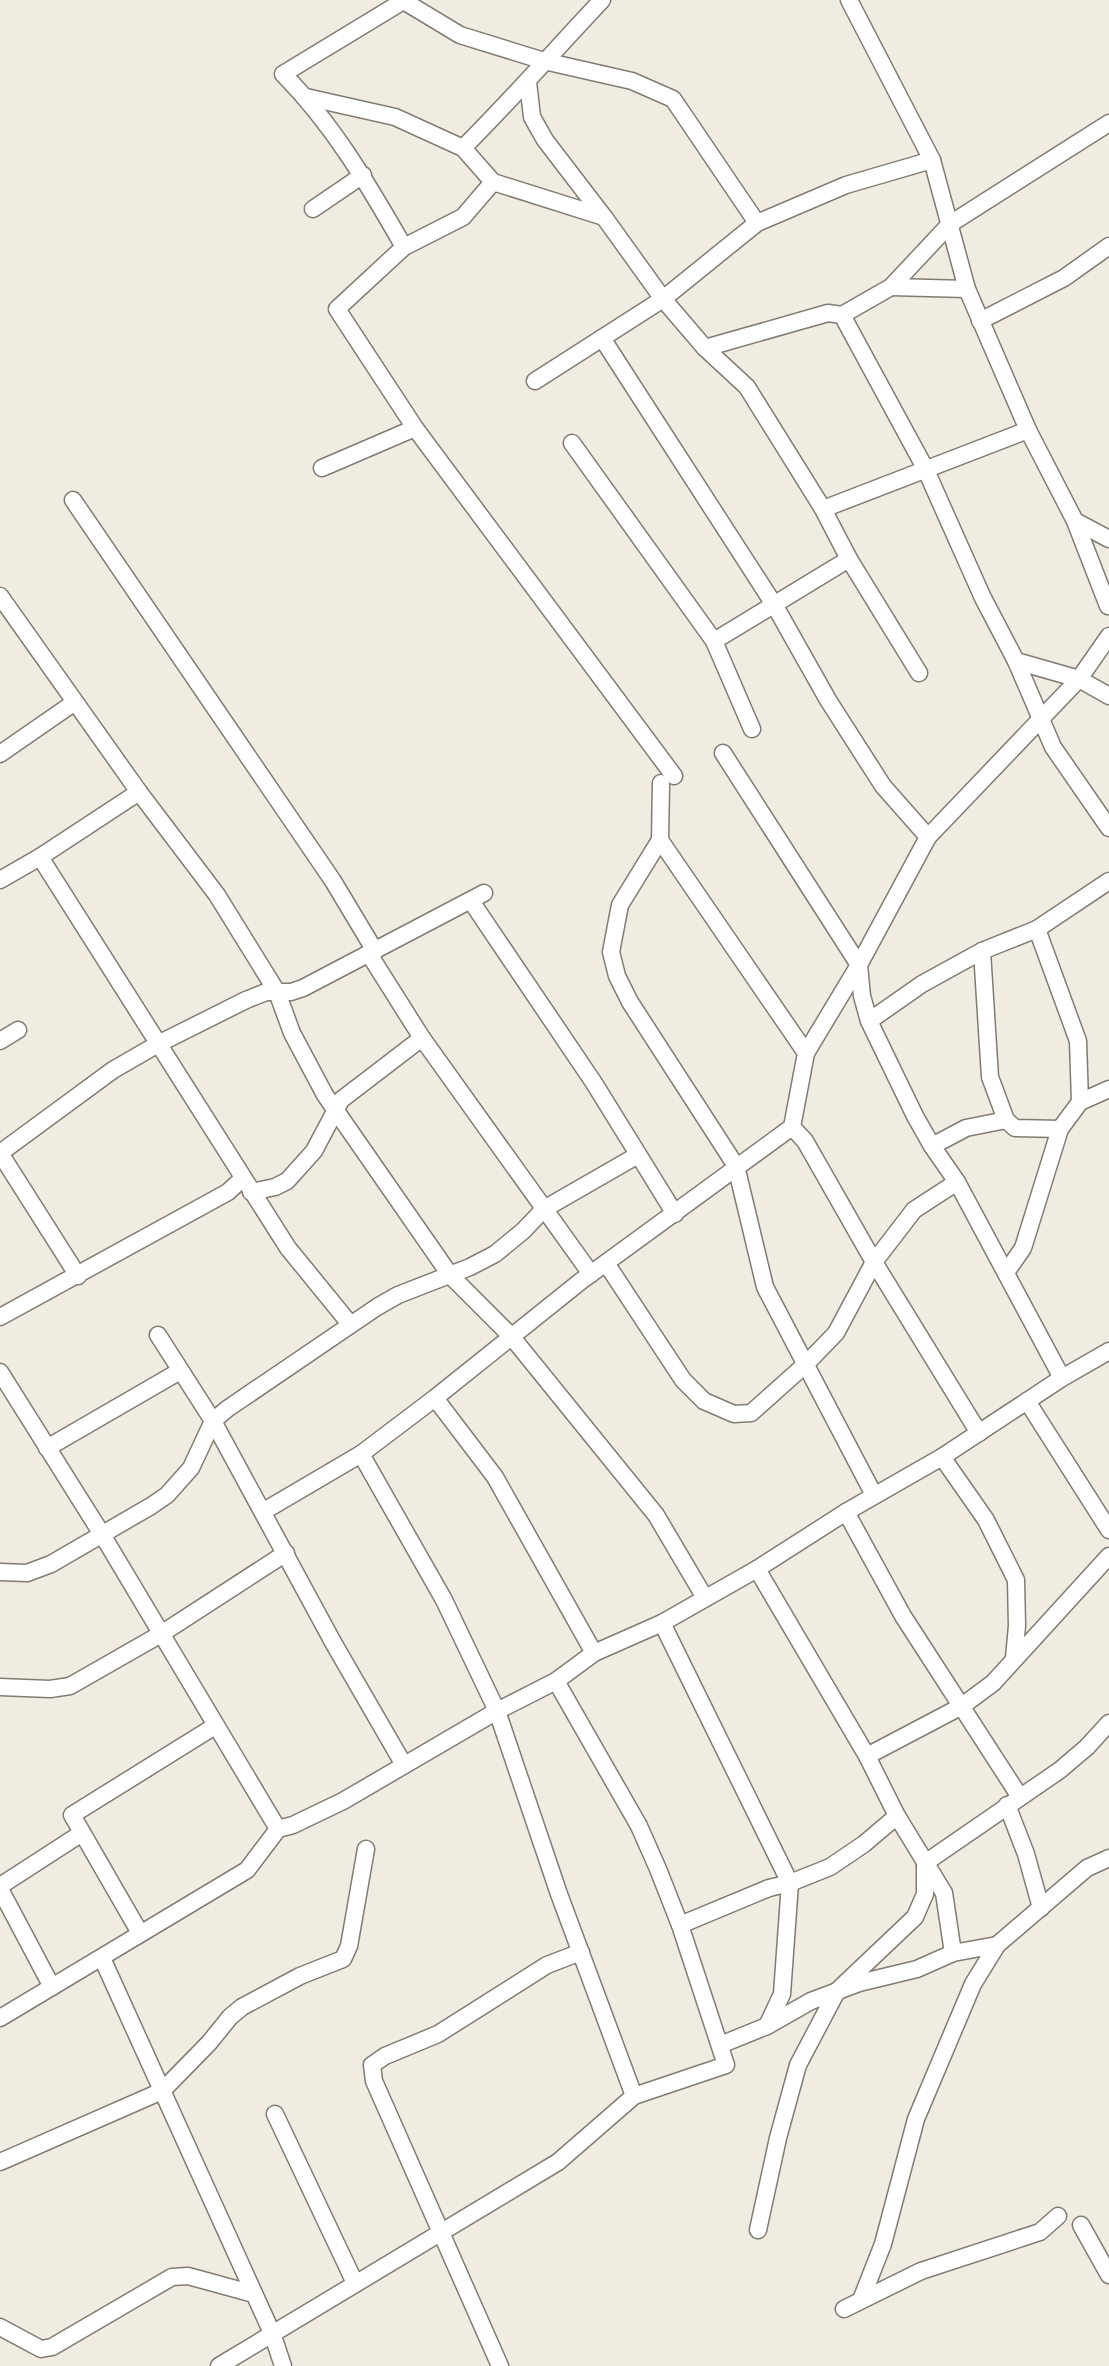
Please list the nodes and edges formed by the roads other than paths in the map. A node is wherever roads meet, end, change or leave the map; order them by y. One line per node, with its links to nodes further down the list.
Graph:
1 (403, 0): 4 (street); 6 (street)
2 (602, 0): 4 (street)
3 (849, 0): 9 (street)
4 (544, 61): 5 (street); 14 (street)
5 (528, 82): 8 (street); 13 (street)
6 (306, 97): 8 (street); 10 (street)
7 (1109, 123): 15 (street)
8 (463, 148): 11 (street)
9 (932, 160): 14 (street); 15 (street)
10 (363, 176): 12 (street); 17 (street)
11 (493, 181): 13 (street); 17 (street)
12 (313, 209)
13 (604, 217): 20 (street)
14 (757, 223): 20 (street)
15 (950, 224): 18 (street); 19 (street)
16 (1109, 246): 22 (street)
17 (404, 247): 26 (street)
18 (891, 287): 19 (street); 21 (street)
19 (967, 289): 22 (street)
20 (663, 299): 23 (street); 24 (street)
21 (842, 315): 24 (street); 30 (street)
22 (981, 321): 27 (street)
23 (602, 338): 25 (street); 36 (street)
24 (705, 348): 32 (street)
25 (535, 381)
26 (415, 428): 29 (street); 53 (street)
27 (1028, 430): 30 (street); 33 (street)
28 (572, 443): 40 (street)
29 (322, 468)
30 (925, 468): 32 (street); 41 (street)
31 (73, 500): 59 (street)
32 (823, 509): 35 (street)
33 (1076, 521): 34 (street); 37 (street)
34 (1109, 539)
35 (849, 559): 36 (street); 42 (street)
36 (775, 606): 40 (street); 52 (street)
37 (1108, 606)
38 (3, 607): 45 (street)
39 (1109, 636): 43 (street)
40 (714, 641): 47 (street)
41 (1016, 661): 43 (street); 46 (street)
42 (919, 673)
43 (1079, 679): 44 (street); 46 (street)
44 (1109, 696)
45 (75, 702): 49 (street); 50 (street)
46 (1040, 720): 51 (street); 52 (street)
47 (752, 729)
48 (723, 753): 60 (street)
49 (0, 754)
50 (139, 792): 54 (street); 61 (street)
51 (1109, 828)
52 (928, 837): 60 (street)
53 (660, 840): 67 (street); 76 (street)
54 (40, 857): 55 (street); 66 (street)
55 (0, 880)
56 (1109, 881): 57 (street)
57 (1037, 929): 58 (street); 69 (street)
58 (982, 951): 62 (street); 71 (street)
59 (372, 953): 61 (street); 64 (street); 75 (street)
60 (859, 965): 62 (street); 67 (street)
61 (277, 992): 66 (street); 70 (street)
62 (869, 1021): 74 (street)
63 (18, 1031): 65 (street)
64 (422, 1038): 70 (street); 79 (street)
65 (0, 1041)
66 (158, 1044): 78 (street); 86 (street)
67 (806, 1054): 72 (street)
68 (1109, 1089): 69 (street)
69 (1080, 1102): 73 (street)
70 (335, 1110): 78 (street); 85 (street)
71 (1006, 1120): 73 (street); 74 (street)
72 (792, 1127): 76 (street); 81 (street)
73 (1060, 1129): 83 (street)
74 (932, 1146): 77 (street)
75 (638, 1155): 79 (street); 80 (street)
76 (736, 1166): 80 (street); 92 (street)
77 (957, 1182): 81 (street); 83 (street)
78 (247, 1185): 86 (street); 88 (street)
79 (544, 1209): 84 (street); 85 (street)
80 (675, 1214): 82 (street)
81 (874, 1262): 92 (street); 99 (street)
82 (606, 1263): 84 (street); 92 (street)
83 (1007, 1271): 95 (street)
84 (591, 1274): 90 (street)
85 (450, 1275): 88 (street); 90 (street)
86 (78, 1276): 87 (street)
87 (0, 1318)
88 (350, 1324): 98 (street)
89 (158, 1335): 93 (street)
90 (511, 1336): 96 (street); 112 (street)
91 (1109, 1351): 95 (street)
92 (806, 1364): 103 (street)
93 (180, 1371): 98 (street); 100 (street)
94 (0, 1372): 100 (street)
95 (1062, 1378): 97 (street)
96 (436, 1398): 101 (street); 115 (street)
97 (1027, 1401): 99 (street); 106 (street)
98 (213, 1421): 104 (street); 107 (street)
99 (979, 1433): 102 (street)
100 (47, 1448): 107 (street)
101 (361, 1454): 104 (street); 120 (street)
102 (942, 1457): 103 (street); 116 (street)
103 (874, 1495): 105 (street)
104 (264, 1511): 108 (street)
105 (846, 1512): 110 (street); 119 (street)
106 (1109, 1530)
107 (103, 1536): 111 (street); 114 (street)
108 (286, 1553): 114 (street); 124 (street)
109 (1109, 1556): 116 (street)
110 (757, 1569): 112 (street); 123 (street)
111 (1, 1570)
112 (705, 1598): 113 (street)
113 (662, 1623): 115 (street); 132 (street)
114 (161, 1634): 118 (street); 122 (street)
115 (594, 1653): 117 (street)
116 (1014, 1658): 119 (street)
117 (556, 1681): 120 (street); 135 (street)
118 (0, 1687)
119 (962, 1706): 123 (street); 125 (street)
120 (497, 1711): 124 (street); 138 (street)
121 (1109, 1723): 125 (street)
122 (215, 1726): 127 (street); 128 (street)
123 (867, 1756): 126 (street)
124 (404, 1765): 127 (street)
125 (1013, 1801): 131 (street); 134 (street)
126 (897, 1816): 131 (street); 132 (street)
127 (278, 1829): 136 (street)
128 (82, 1833): 133 (street); 136 (street)
129 (366, 1849): 146 (street)
130 (1109, 1858): 134 (street)
131 (925, 1863): 139 (street); 142 (street)
132 (790, 1883): 135 (street); 144 (street)
133 (0, 1887): 141 (street)
134 (1041, 1908): 137 (street)
135 (680, 1925): 145 (street)
136 (140, 1933): 140 (street)
137 (996, 1945): 139 (street); 157 (street)
138 (581, 1952): 147 (street); 153 (street)
139 (953, 1953): 142 (street)
140 (102, 1958): 141 (street); 146 (street)
141 (52, 1987): 143 (street)
142 (837, 1991): 144 (street); 152 (street)
143 (0, 2018)
144 (767, 2026): 145 (street)
145 (720, 2045): 147 (street)
146 (162, 2091): 149 (street); 156 (street)
147 (634, 2096): 153 (street)
148 (275, 2114): 155 (street)
149 (0, 2162)
150 (1058, 2216): 157 (street)
151 (1081, 2225): 154 (street)
152 (758, 2230)
153 (440, 2232): 155 (street); 163 (street)
154 (1109, 2275)
155 (355, 2283): 160 (street)
156 (254, 2294): 159 (street); 160 (street)
157 (861, 2300): 158 (street)
158 (844, 2309)
159 (0, 2327)
160 (272, 2333): 161 (street); 162 (street)
161 (219, 2366)
162 (283, 2366)
163 (500, 2366)

